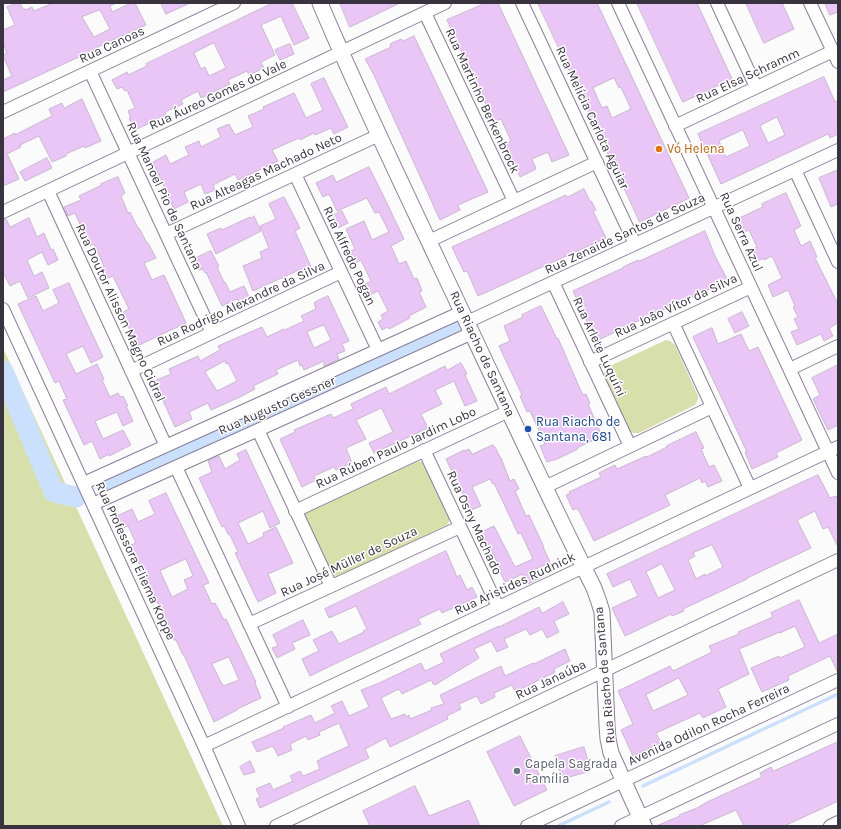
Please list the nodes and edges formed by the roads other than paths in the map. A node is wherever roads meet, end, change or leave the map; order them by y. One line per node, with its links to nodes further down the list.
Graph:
1 (234, 3): 11 (street, Rua Canoas)
2 (320, 3): 9 (street, Rua Riacho de Santana)
3 (445, 3): 8 (street, Rua Áureo Gomes do Vale)
4 (522, 3): 18 (street, Rua Melícia Carlota Aguiar)
5 (618, 3): 14 (street, Rua Serra Azul)
6 (717, 3): 12 (street)
7 (810, 3): 10 (street)
8 (425, 13): 9 (street, Rua Áureo Gomes do Vale); 22 (street, Rua Martinho Berkenbrock)
9 (341, 52): 15 (street, Rua Riacho de Santana); 17 (street, Rua Áureo Gomes do Vale)
10 (835, 57): 12 (street, Rua Elsa Schramm)
11 (90, 71): 13 (street, Rua Canoas); 17 (street, Rua Manoel Pio de Santana)
12 (756, 87): 14 (street, Rua Elsa Schramm)
13 (3, 112)
14 (675, 126): 23 (street, Rua Serra Azul)
15 (379, 135): 20 (street, Rua Alteagas Machado Neto); 26 (street, Rua Riacho de Santana)
16 (838, 150): 19 (street, Rua Zenaide Santos de Souza)
17 (128, 153): 21 (street, Rua Áureo Gomes do Vale); 25 (street, Rua Manoel Pio de Santana)
18 (597, 162): 22 (street); 27 (street, Rua Melícia Carlota Aguiar)
19 (795, 170): 23 (street, Rua Zenaide Santos de Souza); 28 (street)
20 (295, 174): 25 (street, Rua Alteagas Machado Neto); 29 (street, Rua Alfredo Pogan)
21 (48, 191): 24 (street, Rua Áureo Gomes do Vale); 40 (street, Rua Doutor Alisson Magno Cidral)
22 (514, 201): 26 (street)
23 (714, 208): 27 (street, Rua Zenaide Santos de Souza); 31 (street, Rua Serra Azul)
24 (3, 212)
25 (166, 234): 35 (street, Rua Manoel Pio de Santana)
26 (429, 241): 33 (street, Rua Riacho de Santana)
27 (635, 244): 30 (street, Rua Zenaide Santos de Souza)
28 (837, 258)
29 (341, 272): 35 (street, Rua Rodrigo Alexandre da Silva); 37 (street, Rua Alfredo Pogan)
30 (553, 282): 33 (street, Rua Zenaide Santos de Souza); 38 (street, Rua Arlete Luquíni)
31 (751, 287): 34 (street, Rua João Vítor da Silva); 39 (street, Rua Serra Azul)
32 (3, 309): 50 (street, Rua Professora Eliema Koppe)
33 (467, 323): 37 (street, Rua Augusto Gessner); 42 (street, Rua Riacho de Santana); 43 (street, Rua Augusto Gessner)
34 (673, 323): 38 (street, Rua João Vítor da Silva); 41 (street)
35 (212, 333): 40 (street, Rua Rodrigo Alexandre da Silva)
36 (838, 346): 39 (street)
37 (378, 350): 44 (street, Rua Augusto Gessner)
38 (590, 362): 45 (street, Rua Arlete Luquíni)
39 (790, 369): 46 (street, Rua Serra Azul)
40 (131, 371): 44 (street, Rua Doutor Alisson Magno Cidral)
41 (712, 407): 45 (street); 52 (street)
42 (509, 411): 47 (street, Rua Rúben Paulo Jardim Lobo); 51 (street, Rua Riacho de Santana)
43 (258, 430): 48 (street, Rua Augusto Gessner); 54 (street)
44 (166, 446): 50 (street, Rua Augusto Gessner)
45 (630, 446): 51 (street)
46 (833, 449): 49 (street, Rua Serra Azul); 52 (street, Rua Aristides Rudnick)
47 (424, 450): 54 (street, Rua Rúben Paulo Jardim Lobo); 55 (street, Rua Osny Machado)
48 (176, 467): 53 (street, Rua Augusto Gessner); 60 (street)
49 (838, 473)
50 (84, 483): 53 (street, Rua Professora Eliema Koppe)
51 (545, 487): 57 (street, Rua Riacho de Santana)
52 (750, 488): 57 (street, Rua Aristides Rudnick)
53 (92, 504): 65 (street, Rua Professora Eliema Koppe)
54 (295, 511): 58 (street)
55 (460, 527): 58 (street, Rua José Müller de Souza); 59 (street, Rua Osny Machado)
56 (838, 560): 61 (street, Rua Janaúba)
57 (583, 567): 59 (street, Rua Aristides Rudnick); 61 (street, Rua Riacho de Santana)
58 (330, 586): 60 (street, Rua José Müller de Souza)
59 (498, 607): 63 (street, Rua Aristides Rudnick)
60 (249, 624): 63 (street)
61 (605, 670): 66 (street, Rua Riacho de Santana); 70 (street, Rua Janaúba)
62 (838, 680): 66 (street, Avenida Odilon Rocha Ferreira)
63 (288, 707): 65 (street, Rua Aristides Rudnick)
64 (838, 724): 67 (street)
65 (204, 746): 69 (street, Rua Professora Eliema Koppe)
66 (624, 781): 67 (street, Rua Riacho de Santana); 71 (street, Avenida Odilon Rocha Ferreira)
67 (642, 821): 72 (street)
68 (838, 822): 73 (street)
69 (239, 826)
70 (276, 826)
71 (527, 826)
72 (621, 826)
73 (830, 826)

